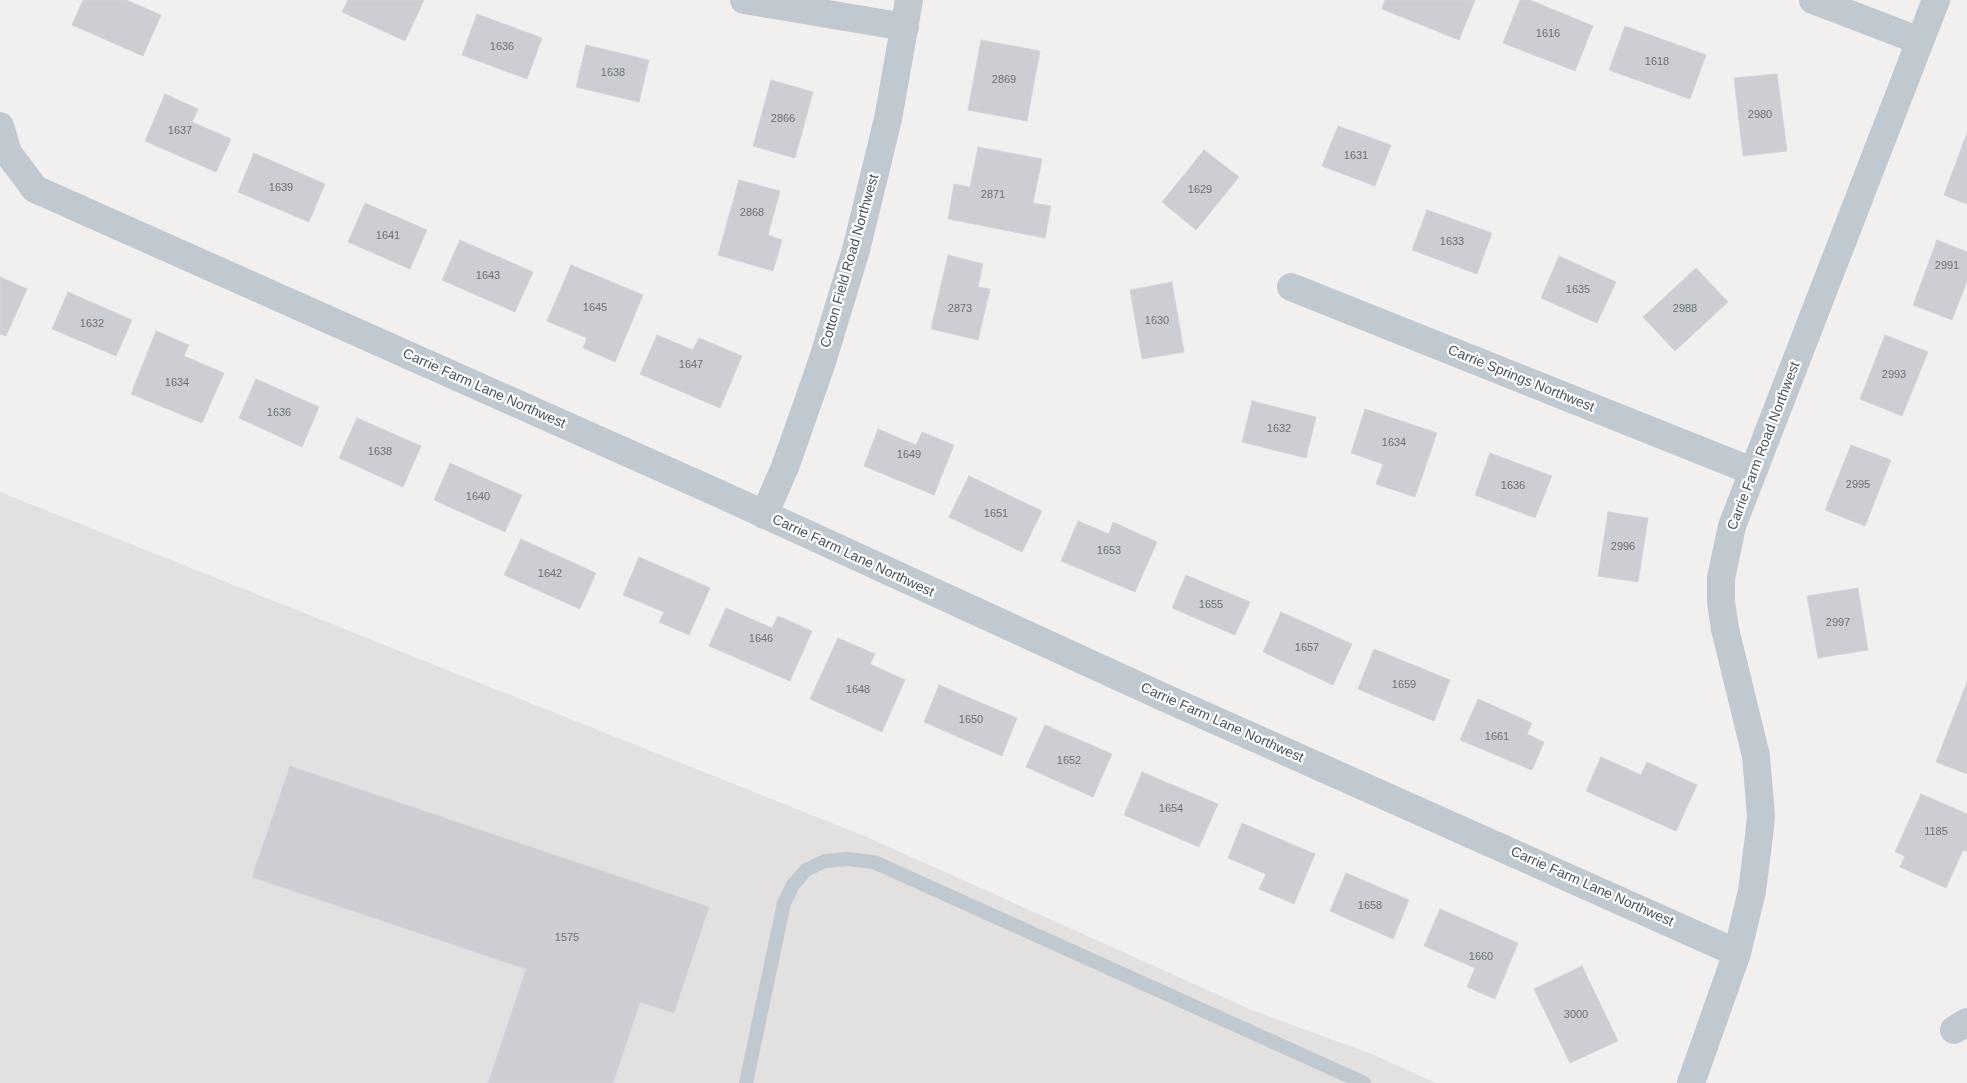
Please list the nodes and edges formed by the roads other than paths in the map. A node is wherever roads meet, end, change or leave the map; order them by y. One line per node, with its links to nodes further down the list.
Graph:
1 (744, 0): 5 (street)
2 (909, 0): 5 (street, Cotton Field Road Northwest)
3 (1812, 0): 6 (street)
4 (1936, 0): 6 (street, Carrie Farm Road Northwest)
5 (905, 27): 10 (street, Cotton Field Road Northwest)
6 (1920, 41): 9 (street, Carrie Farm Road Northwest)
7 (0, 126): 10 (street, Carrie Farm Lane Northwest)
8 (1291, 287): 9 (street, Carrie Springs Northwest)
9 (1752, 471): 11 (street, Carrie Farm Road Northwest)
10 (764, 515): 11 (street, Carrie Farm Lane Northwest)
11 (1737, 953): 14 (street, Carrie Farm Road Northwest)
12 (746, 1083): 13 (lane)
13 (1364, 1083)
14 (1691, 1083)

